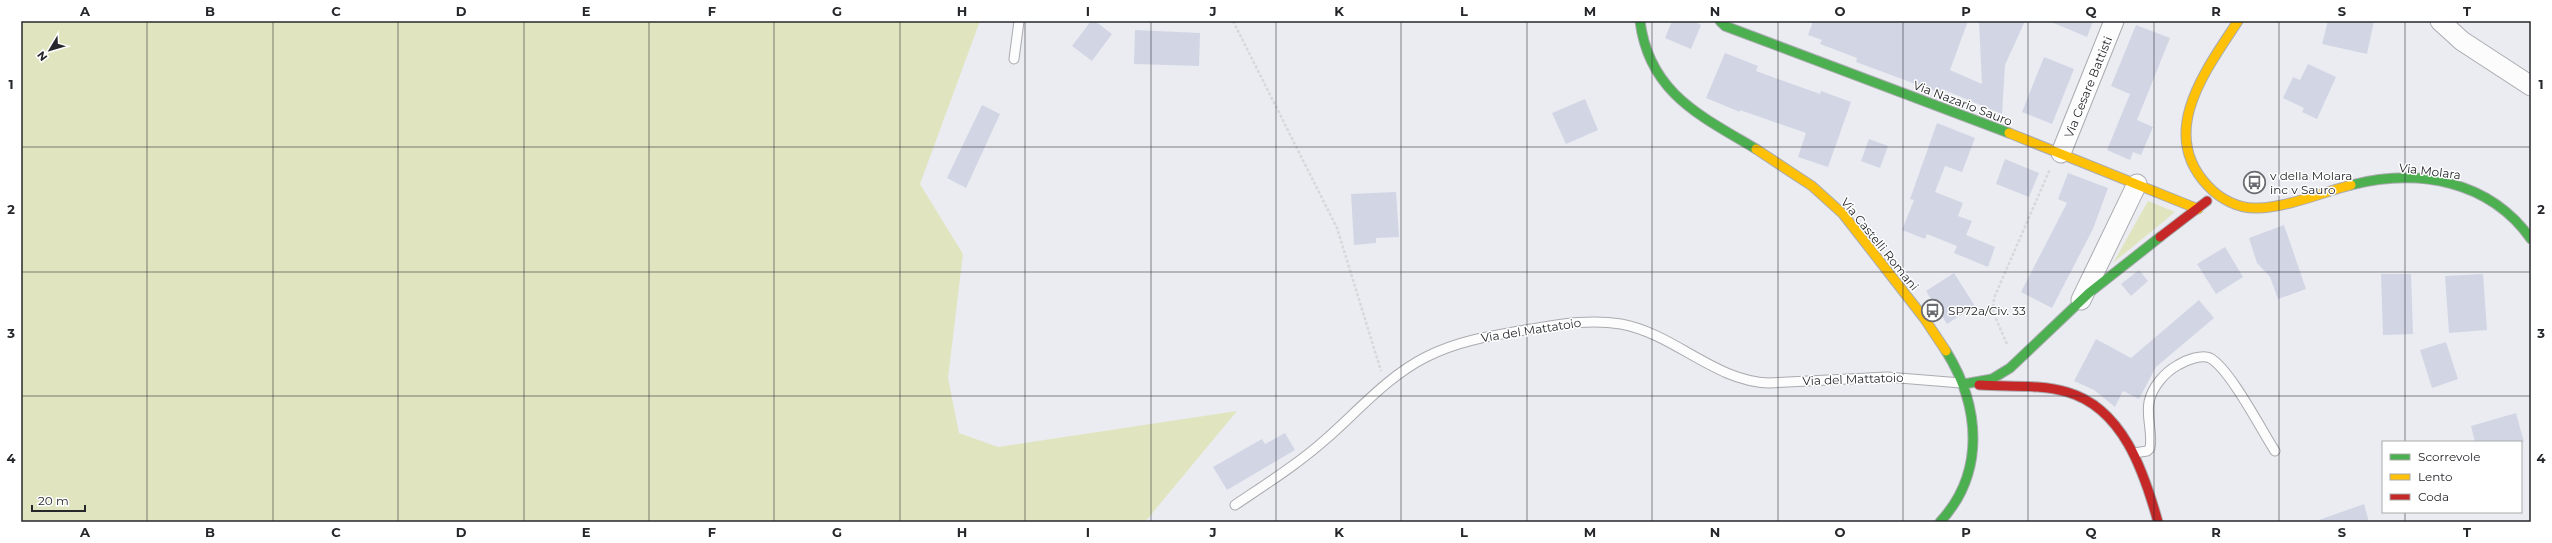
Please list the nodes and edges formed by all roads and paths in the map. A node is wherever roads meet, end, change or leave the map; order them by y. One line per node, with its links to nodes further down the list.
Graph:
1 (1019, 21): 8 (lane)
2 (1233, 21): 18 (path)
3 (1640, 21): 17 (street, Via Castelli Romani)
4 (1720, 21): 10 (street, Via Nazario Sauro)
5 (2114, 21): 10 (street, Via Cesare Battisti)
6 (2238, 21): 12 (street, Via Molara)
7 (2440, 21): 9 (street)
8 (1014, 59)
9 (2531, 86)
10 (2059, 153): 11 (street, Via Nazario Sauro); 16 (path)
11 (2137, 184): 13 (street, Via Nazario Sauro); 15 (street)
12 (2215, 194): 13 (street); 14 (street, Via Molara)
13 (2198, 209): 15 (street)
14 (2531, 239)
15 (2080, 301): 16 (street)
16 (2015, 364): 17 (street)
17 (1964, 384): 18 (lane, Via del Mattatoio); 20 (street); 22 (street, Via Castelli Romani)
18 (1386, 386): 21 (lane, Via del Mattatoio)
19 (2275, 451): 20 (lane)
20 (2132, 453): 23 (street)
21 (1235, 505)
22 (1940, 522)
23 (2158, 522)

